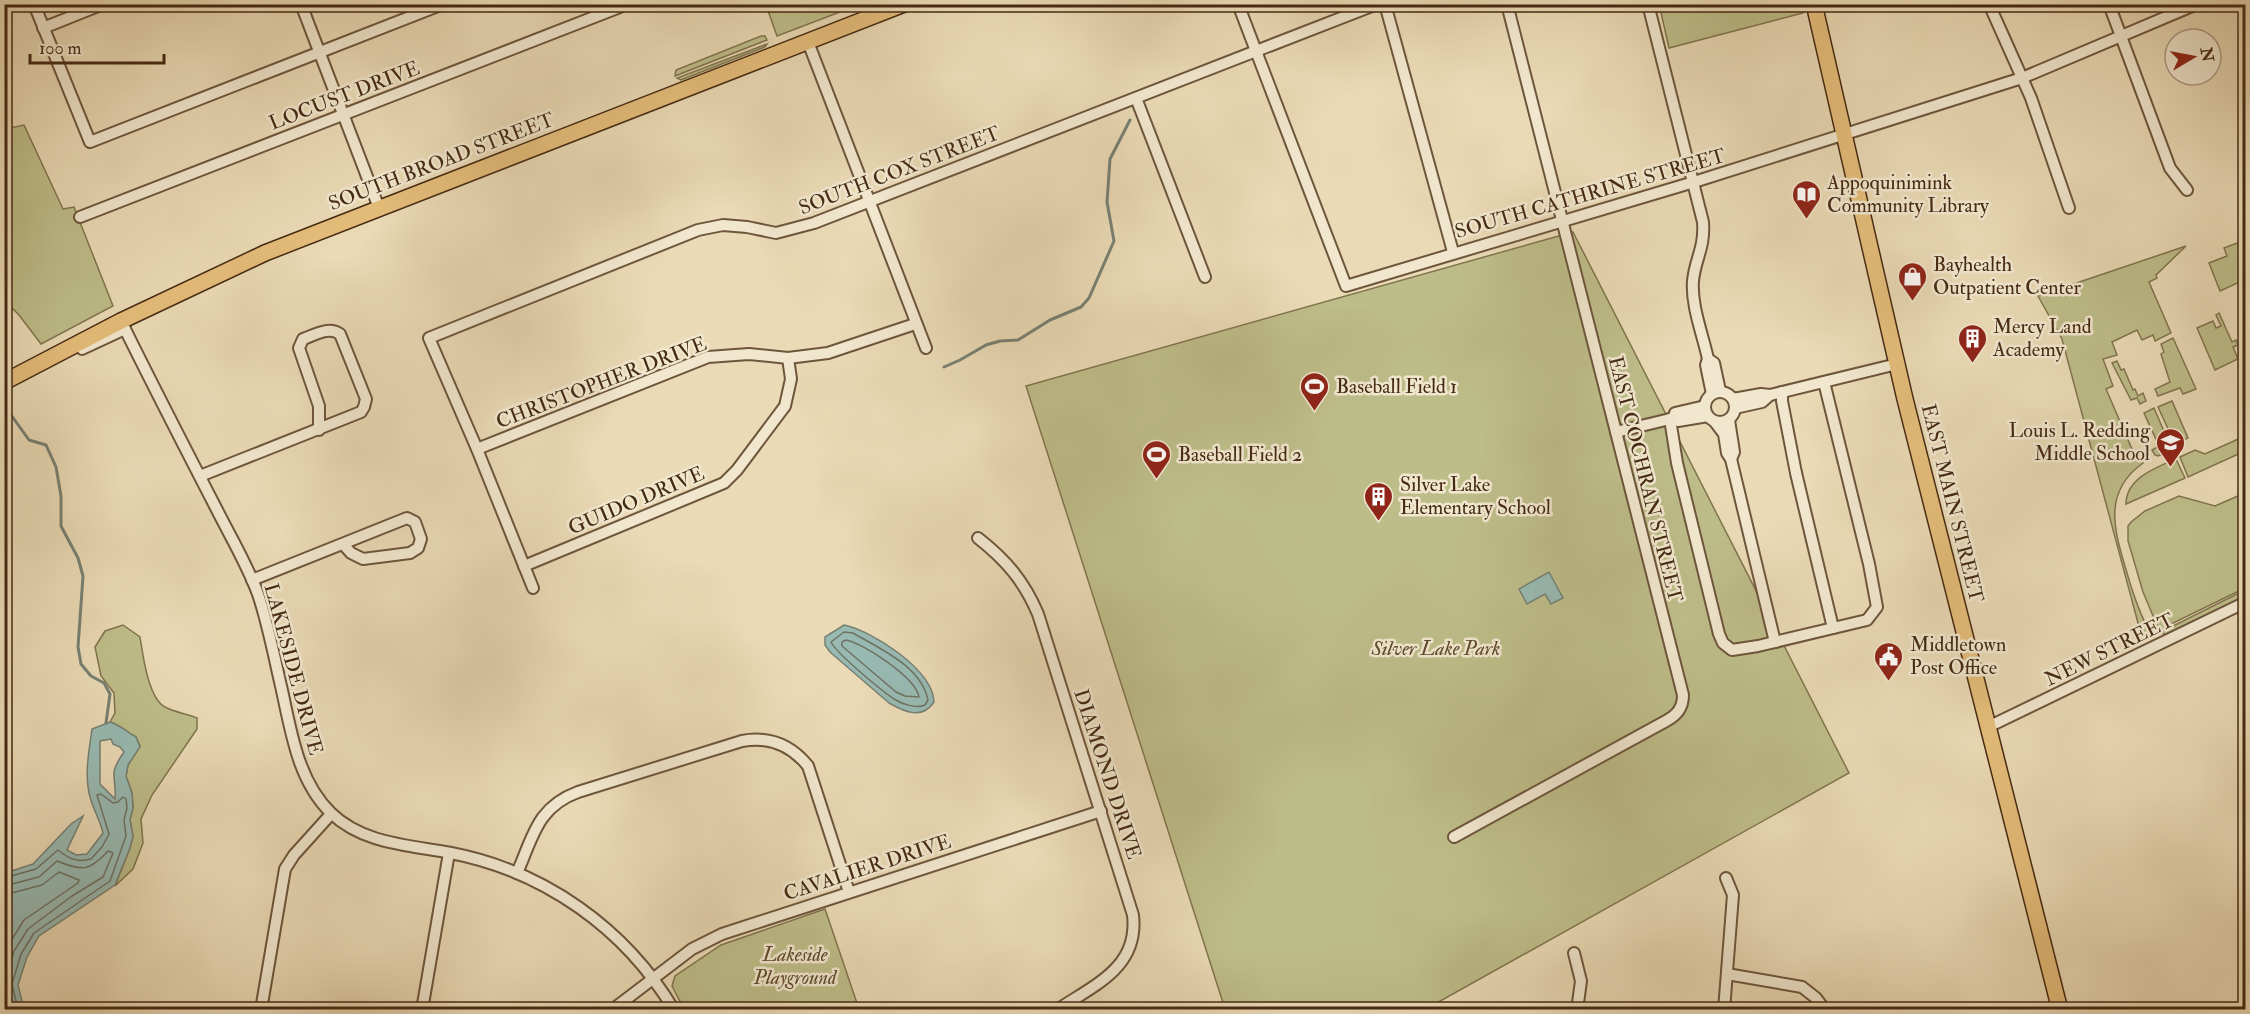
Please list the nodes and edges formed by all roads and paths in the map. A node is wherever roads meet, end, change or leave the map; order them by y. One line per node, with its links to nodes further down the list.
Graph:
1 (34, 4): 16 (street)
2 (104, 4): 16 (street)
3 (301, 4): 20 (street)
4 (443, 4): 20 (street)
5 (904, 4): 18 (main road, SOUTH BROAD STREET)
6 (1238, 4): 19 (street)
7 (1377, 4): 19 (street, SOUTH COX STREET)
8 (1385, 4): 32 (street)
9 (1507, 4): 31 (street, EAST COCHRAN STREET)
10 (1648, 4): 25 (street)
11 (1814, 4): 24 (main road, EAST MAIN STREET)
12 (1989, 4): 21 (street)
13 (2109, 4): 17 (street)
14 (2197, 4): 17 (street, SOUTH CATHRINE STREET)
15 (620, 6): 23 (street, LOCUST DRIVE)
16 (43, 28): 20 (street)
17 (2121, 37): 21 (street, SOUTH CATHRINE STREET); 26 (street)
18 (808, 42): 27 (street); 28 (main road, SOUTH BROAD STREET)
19 (1256, 51): 22 (street, SOUTH COX STREET); 32 (street, SOUTH CATHRINE STREET)
20 (320, 53): 23 (street)
21 (2022, 78): 24 (street, SOUTH CATHRINE STREET); 29 (street)
22 (1136, 98): 27 (street, SOUTH COX STREET); 33 (street)
23 (343, 115): 28 (street); 30 (street, LOCUST DRIVE)
24 (1845, 135): 25 (street, SOUTH CATHRINE STREET); 38 (main road, EAST MAIN STREET)
25 (1694, 182): 31 (street, SOUTH CATHRINE STREET); 42 (street)
26 (2187, 190)
27 (870, 201): 34 (street); 49 (street, SOUTH COX STREET)
28 (379, 208): 35 (main road, SOUTH BROAD STREET)
29 (2069, 208)
30 (80, 217)
31 (1562, 222): 32 (street, SOUTH CATHRINE STREET); 48 (street, EAST COCHRAN STREET)
32 (1453, 252)
33 (1205, 277)
34 (915, 324): 36 (street); 37 (street, CHRISTOPHER DRIVE)
35 (123, 325): 39 (main road, SOUTH BROAD STREET); 51 (street, LAKESIDE DRIVE)
36 (926, 348)
37 (788, 357): 49 (street, CHRISTOPHER DRIVE); 54 (street, GUIDO DRIVE)
38 (1897, 364): 40 (street); 60 (main road, EAST MAIN STREET)
39 (4, 382)
40 (1824, 382): 41 (street); 58 (street)
41 (1782, 392): 43 (street); 58 (street)
42 (1716, 393): 43 (street); 44 (street)
43 (1734, 403): 46 (street)
44 (1709, 415): 45 (street); 46 (street); 50 (street)
45 (1672, 418): 48 (street); 59 (street)
46 (1729, 420): 50 (street)
47 (319, 430): 47 (street); 51 (street)
48 (1616, 432): 63 (street, EAST COCHRAN STREET)
49 (477, 449): 54 (street)
50 (1731, 459): 59 (street)
51 (200, 476): 55 (street, LAKESIDE DRIVE)
52 (978, 538): 61 (street, DIAMOND DRIVE)
53 (343, 544): 53 (street); 55 (street)
54 (524, 566): 56 (street)
55 (252, 580): 62 (street, LAKESIDE DRIVE)
56 (533, 588)
57 (2246, 602): 60 (street, NEW STREET)
58 (1833, 628): 59 (street)
59 (1775, 642)
60 (1988, 727): 79 (main road, EAST MAIN STREET)
61 (1101, 811): 67 (street, CAVALIER DRIVE); 75 (street, DIAMOND DRIVE)
62 (331, 814): 64 (street, LAKESIDE DRIVE); 71 (street)
63 (1454, 837)
64 (449, 852): 65 (street, LAKESIDE DRIVE); 72 (street)
65 (517, 873): 67 (street); 70 (street, LAKESIDE DRIVE)
66 (1726, 878): 69 (street)
67 (849, 892): 70 (street, CAVALIER DRIVE)
68 (1574, 953): 76 (street)
69 (1727, 974): 77 (street); 78 (street)
70 (654, 978): 73 (street, CAVALIER DRIVE); 74 (street, LAKESIDE DRIVE)
71 (261, 1010)
72 (422, 1010)
73 (612, 1010)
74 (674, 1010)
75 (1057, 1010)
76 (1577, 1010)
77 (1724, 1010)
78 (1825, 1010)
79 (2060, 1010)

